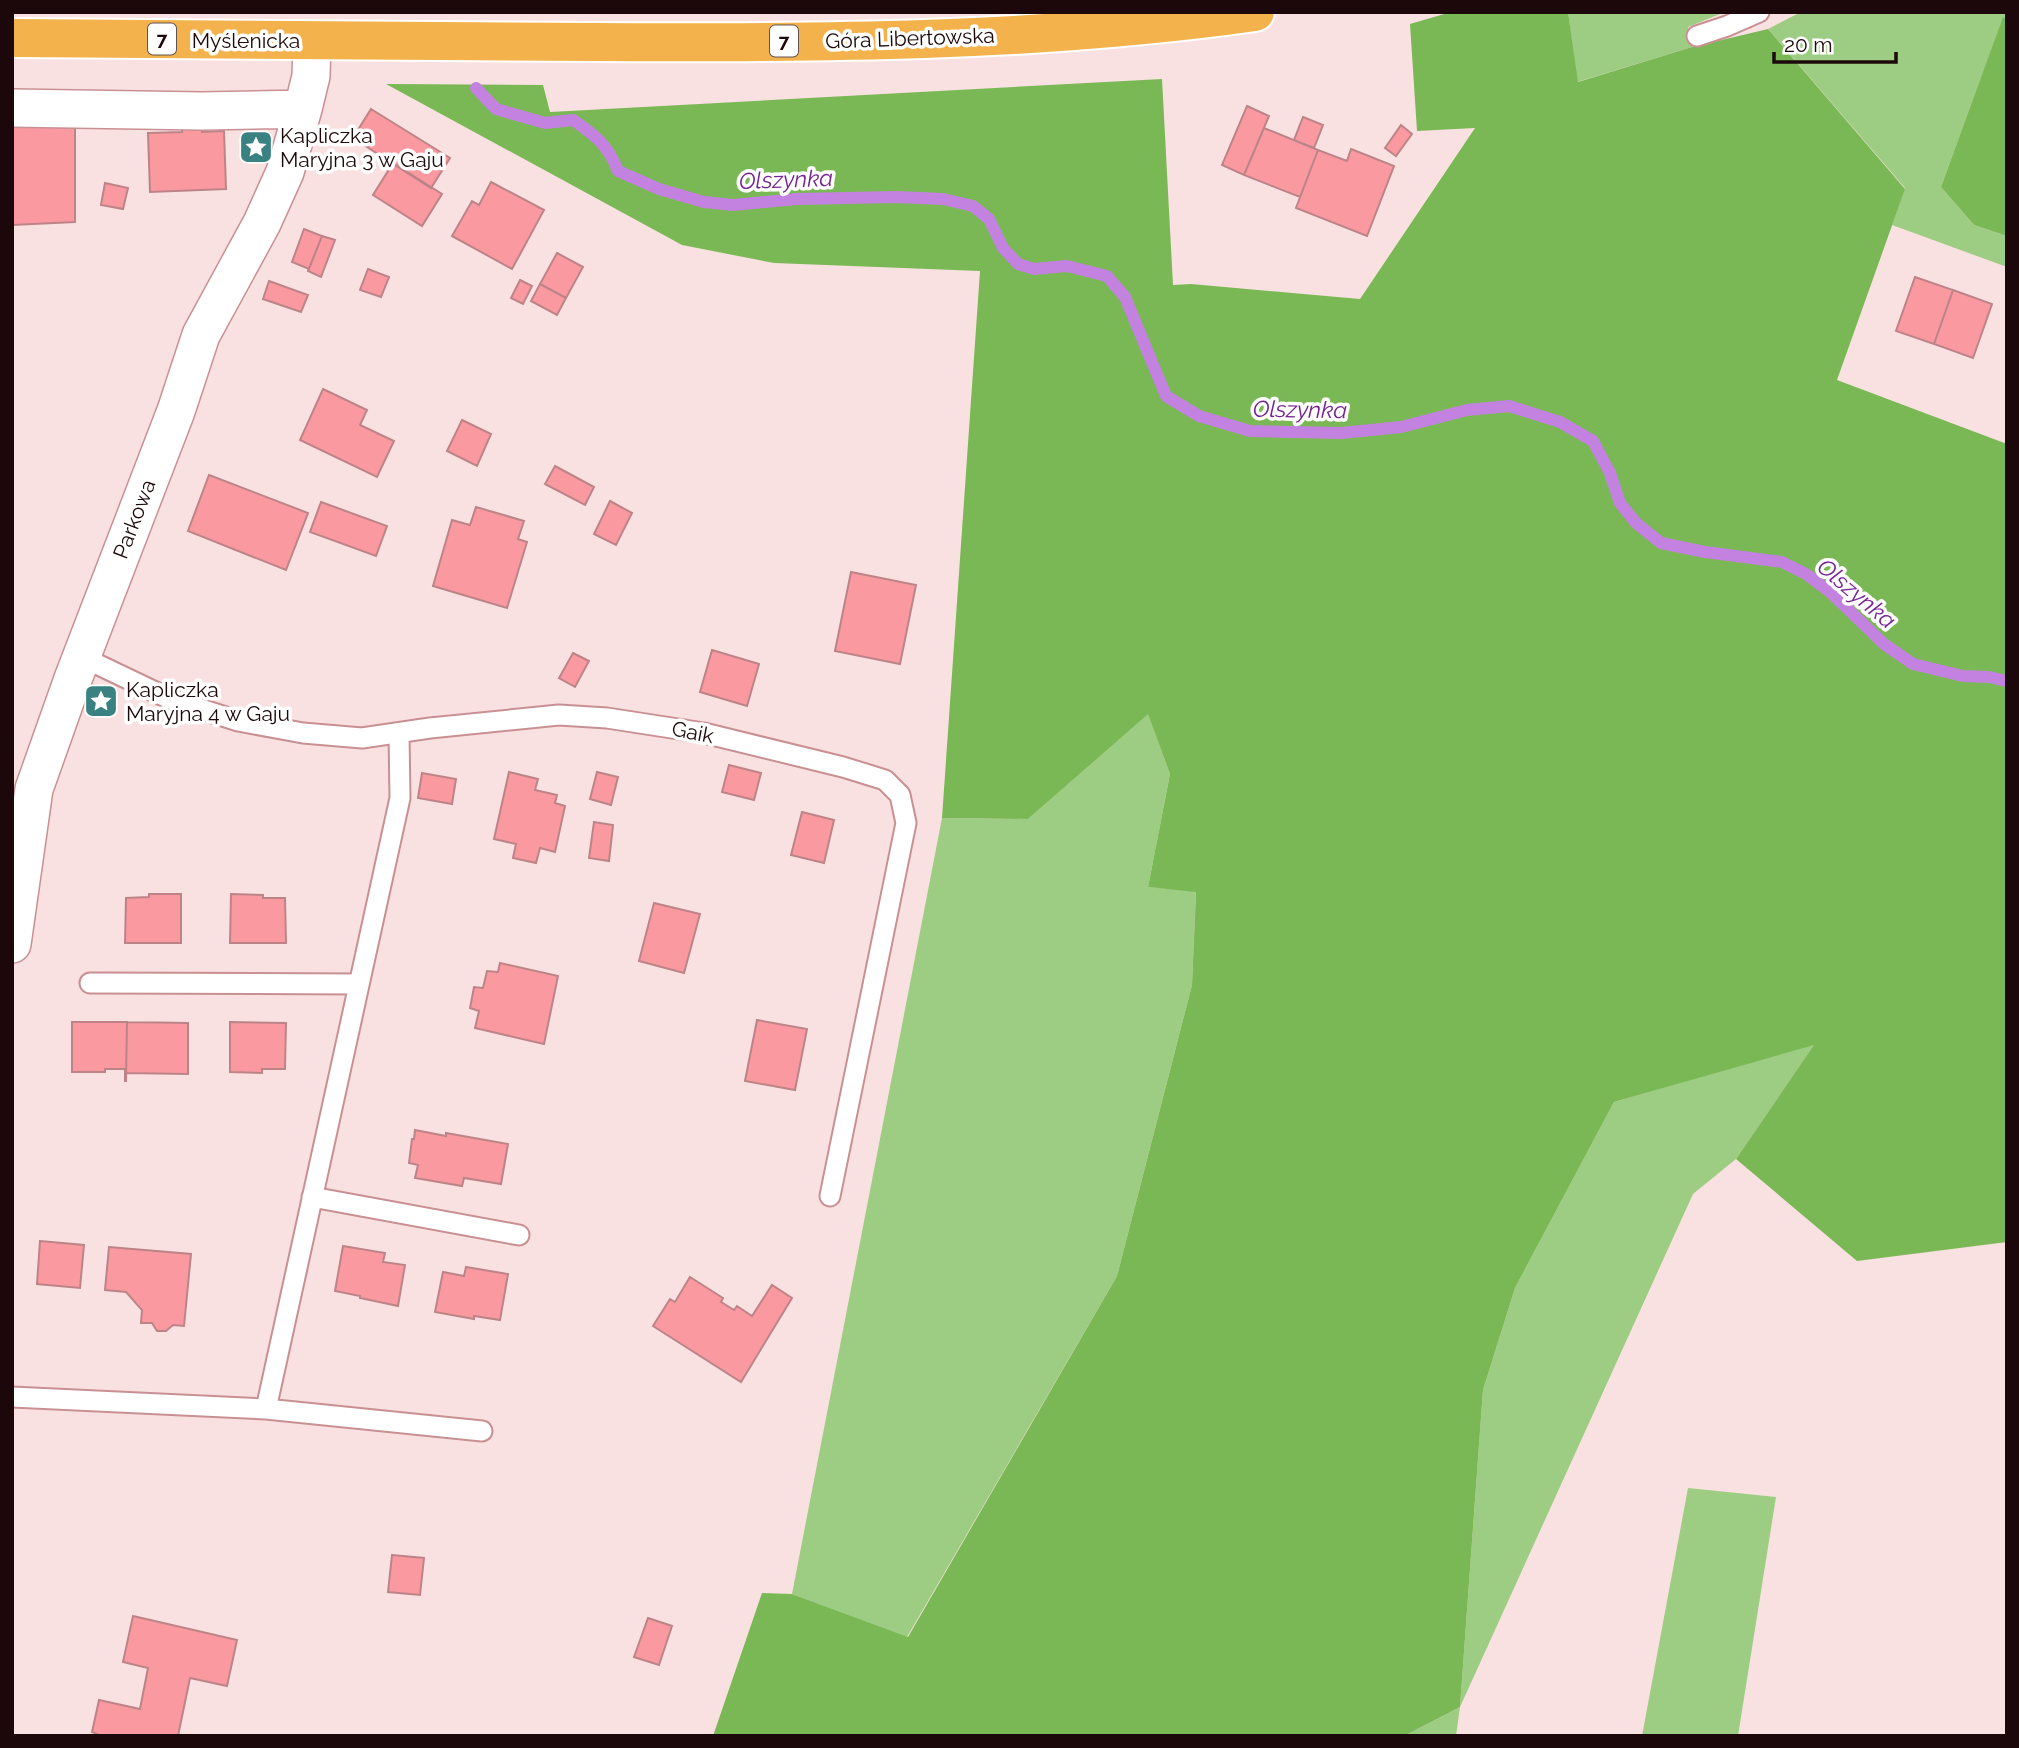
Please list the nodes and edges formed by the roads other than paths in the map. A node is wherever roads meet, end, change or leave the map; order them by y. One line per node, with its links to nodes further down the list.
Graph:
1 (1255, 12): 5 (highway, Góra Libertowska / 7)
2 (1759, 12): 3 (lane)
3 (1697, 36)
4 (12, 38): 5 (highway, Myślenicka / 7)
5 (312, 40): 7 (street, Parkowa)
6 (12, 108): 7 (street)
7 (303, 109): 8 (street, Parkowa)
8 (82, 657): 9 (lane, Gaik); 10 (street, Parkowa)
9 (399, 733): 12 (lane); 13 (lane, Gaik)
10 (12, 944)
11 (90, 983): 12 (lane)
12 (359, 984): 14 (lane)
13 (830, 1196)
14 (312, 1197): 15 (lane); 17 (lane)
15 (519, 1235)
16 (12, 1398): 17 (lane)
17 (266, 1409): 18 (lane)
18 (482, 1431)

